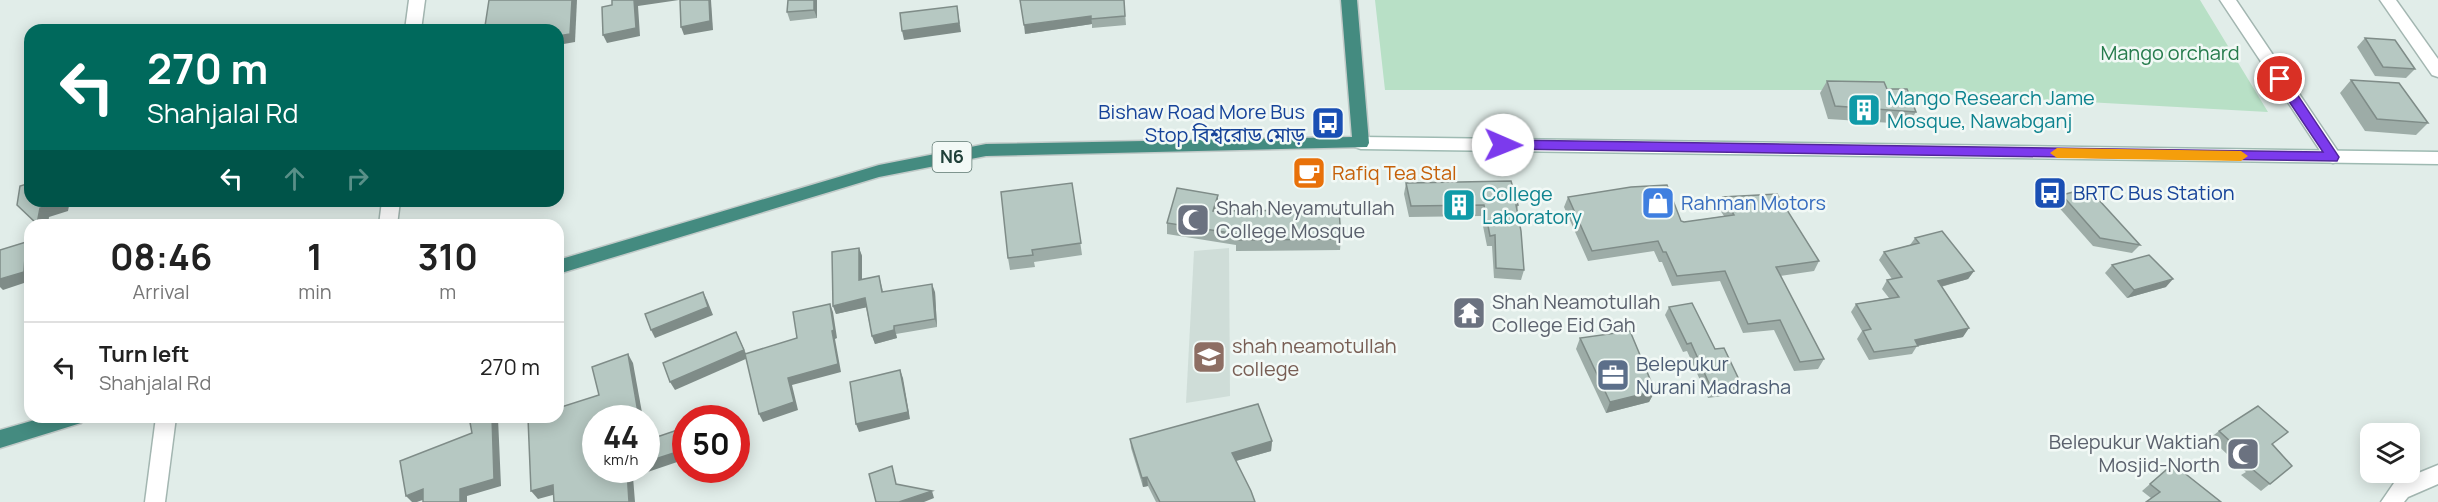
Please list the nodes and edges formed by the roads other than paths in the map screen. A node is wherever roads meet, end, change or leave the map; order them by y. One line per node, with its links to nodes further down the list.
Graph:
1 (417, 0): 5 (main road)
2 (1349, 0): 7 (highway)
3 (2228, 0): 8 (main road)
4 (2388, 0): 6 (main road)
5 (414, 24)
6 (2438, 71)
7 (1361, 142): 8 (main road); 10 (highway, N6)
8 (2333, 157): 9 (main road)
9 (2438, 158)
10 (564, 265)
11 (55, 423): 13 (highway)
12 (165, 423): 15 (main road)
13 (0, 440)
14 (2438, 474): 16 (main road)
15 (155, 502)
16 (2391, 502)

